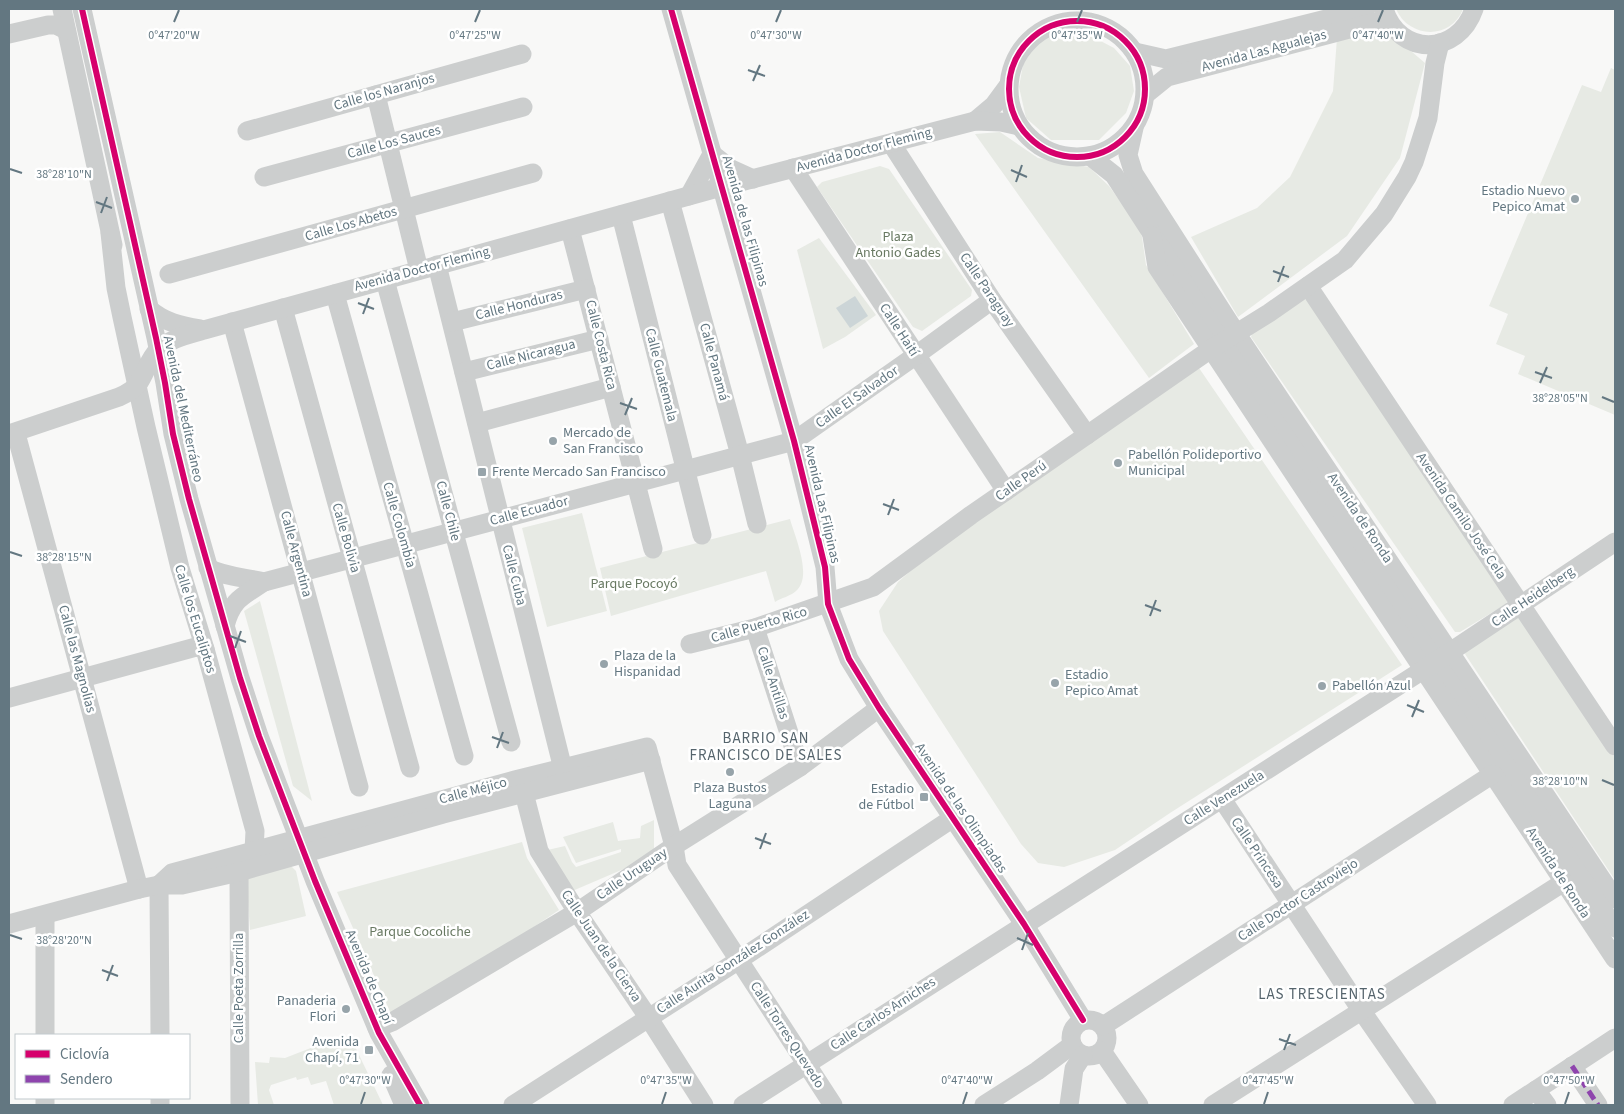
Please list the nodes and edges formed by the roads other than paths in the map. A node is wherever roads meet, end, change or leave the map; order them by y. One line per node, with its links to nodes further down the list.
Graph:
1 (62, 9): 11 (street, Avenida del Mediterráneo)
2 (82, 9): 48 (street, Avenida del Mediterráneo)
3 (671, 9): 26 (street, Avenida de las Filipinas)
4 (1088, 9): 10 (street)
5 (1366, 9): 9 (street, Avenida Las Agualejas)
6 (1474, 9): 13 (street)
7 (1386, 14): 13 (street); 17 (street, Avenida Las Agualejas)
8 (1059, 16): 10 (street); 16 (street)
9 (1307, 16): 14 (street, Avenida Las Agualejas)
10 (1099, 24): 14 (street)
11 (66, 30): 12 (street); 38 (street, Avenida del Mediterráneo)
12 (9, 34)
13 (1440, 43): 43 (street, Calle Perú)
14 (1135, 52): 17 (street)
15 (522, 54): 18 (street, Calle los Naranjos)
16 (1008, 86): 20 (street, Avenida Doctor Fleming); 21 (street)
17 (1146, 94): 22 (street)
18 (376, 95): 23 (street, Calle los Naranjos); 25 (street, Calle Cuba)
19 (524, 107): 25 (street, Calle Los Sauces)
20 (976, 121): 21 (street, Avenida Doctor Fleming); 24 (street, Avenida Doctor Fleming)
21 (1019, 126): 27 (street)
22 (1134, 128): 27 (street); 53 (street, Avenida de Ronda)
23 (247, 130)
24 (892, 143): 28 (street, Avenida Doctor Fleming); 46 (street, Calle Paraguay)
25 (388, 144): 30 (street, Calle Los Sauces); 35 (street, Calle Cuba)
26 (712, 154): 31 (street); 32 (street, Avenida de las Filipinas); 33 (street)
27 (1090, 156): 53 (street, Avenida de Ronda)
28 (793, 168): 31 (street, Avenida Doctor Fleming); 55 (street, Calle Haití)
29 (533, 173): 35 (street, Calle Los Abetos)
30 (264, 177)
31 (753, 178): 32 (street, Avenida Doctor Fleming)
32 (721, 187): 33 (street, Avenida Doctor Fleming); 63 (street, Avenida de las Filipinas)
33 (689, 196): 34 (street, Avenida Doctor Fleming)
34 (670, 201): 36 (street, Avenida Doctor Fleming); 64 (street, Calle Panamá)
35 (404, 209): 39 (street, Calle Cuba); 40 (street, Calle Los Abetos)
36 (621, 215): 37 (street, Avenida Doctor Fleming); 65 (street, Calle Guatemala)
37 (570, 228): 39 (street, Avenida Doctor Fleming); 44 (street, Calle Costa Rica)
38 (110, 233): 42 (street, Avenida del Mediterráneo); 57 (street, Avenida del Mediterráneo)
39 (428, 268): 41 (street, Avenida Doctor Fleming); 50 (street, Calle Cuba)
40 (170, 274)
41 (385, 280): 45 (street, Avenida Doctor Fleming); 70 (street, Calle Chile)
42 (122, 281): 54 (street, Avenida del Mediterráneo); 57 (street, Avenida del Mediterráneo)
43 (1308, 286): 53 (street, Calle Perú); 80 (street, Avenida Camilo José Cela)
44 (586, 288): 50 (street, Calle Honduras); 52 (street, Calle Costa Rica)
45 (335, 294): 47 (street, Avenida Doctor Fleming); 73 (street, Calle Colombia)
46 (992, 300): 55 (street, Calle El Salvador); 62 (street, Calle Paraguay)
47 (282, 308): 49 (street, Avenida Doctor Fleming); 75 (street, Calle Bolivia)
48 (149, 309): 51 (street); 54 (street, Avenida del Mediterráneo)
49 (232, 322): 51 (street, Avenida Doctor Fleming); 77 (street, Calle Argentina)
50 (452, 322): 56 (street, Calle Cuba)
51 (204, 330): 54 (street, Avenida Doctor Fleming)
52 (599, 339): 56 (street, Calle Nicaragua); 58 (street, Calle Costa Rica)
53 (1223, 341): 62 (street, Calle Perú); 85 (street, Avenida de Ronda); 85 (street, Avenida de Ronda)
54 (161, 343): 57 (street); 61 (street, Avenida del Mediterráneo)
55 (916, 356): 63 (street, Calle El Salvador); 67 (street, Calle Haití)
56 (464, 372): 59 (street, Calle Cuba)
57 (142, 377): 60 (street); 61 (street, Avenida del Mediterráneo); 84 (street, Calle los Eucaliptos)
58 (611, 387): 59 (street); 66 (street, Calle Costa Rica)
59 (477, 424): 68 (street, Calle Cuba)
60 (9, 434): 86 (street, Calle las Magnolias)
61 (173, 434): 76 (street, Avenida del Mediterráneo)
62 (1087, 435): 67 (street, Calle Perú)
63 (794, 441): 64 (street, Calle Ecuador); 79 (street, Avenida Las Filipinas)
64 (740, 455): 65 (street, Calle Ecuador); 69 (street, Calle Panamá)
65 (685, 470): 66 (street, Calle Ecuador); 71 (street, Calle Guatemala)
66 (636, 483): 68 (street, Calle Ecuador); 74 (street, Calle Costa Rica)
67 (1006, 491): 79 (street, Calle Perú)
68 (501, 518): 70 (street, Calle Ecuador); 96 (street, Calle Cuba)
69 (757, 524)
70 (453, 531): 73 (street, Calle Ecuador); 89 (street, Calle Chile)
71 (702, 535)
72 (1615, 542): 80 (street, Calle Heidelberg)
73 (405, 544): 75 (street, Calle Ecuador); 92 (street, Calle Colombia)
74 (653, 549)
75 (352, 558): 77 (street, Calle Ecuador); 94 (street, Calle Bolivia)
76 (208, 568): 78 (street, Calle Ecuador); 81 (street, Avenida del Mediterráneo)
77 (300, 572): 78 (street, Calle Ecuador); 98 (street, Calle Argentina)
78 (264, 582): 81 (street, Calle Ecuador)
79 (828, 604): 82 (street, Calle Puerto Rico); 88 (street, Avenida de las Olimpiadas)
80 (1521, 605): 85 (street, Calle Heidelberg); 90 (street, Avenida Camilo José Cela)
81 (226, 626): 100 (street, Avenida del Mediterráneo)
82 (755, 628): 83 (street, Calle Puerto Rico); 93 (street, Calle Antillas)
83 (690, 644)
84 (205, 649): 86 (street); 104 (street, Calle los Eucaliptos)
85 (1436, 661): 95 (street, Avenida de Ronda); 99 (street, Calle Venezuela); 109 (street, Avenida de Ronda); 115 (street, Avenida de Ronda)
86 (83, 678): 87 (street); 108 (street, Calle las Magnolias)
87 (9, 698)
88 (879, 708): 93 (street, Calle Uruguay); 101 (street, Avenida de las Olimpiadas)
89 (510, 742)
90 (1615, 746)
91 (649, 753): 96 (street, Calle Méjico); 103 (street, Calle Torres Quevedo)
92 (464, 756)
93 (800, 767): 103 (street, Calle Uruguay)
94 (410, 768)
95 (1493, 774): 106 (street, Avenida de Ronda); 110 (street, Calle Doctor Castroviejo)
96 (565, 775): 97 (street, Calle Méjico)
97 (520, 786): 102 (street, Calle Méjico); 111 (street, Calle Juan de la Cierva)
98 (359, 787)
99 (1222, 799): 110 (street, Calle Princesa); 114 (street, Calle Venezuela)
100 (286, 807): 102 (street, Avenida de Chapí)
101 (953, 818): 114 (street, Avenida de las Olimpiadas); 117 (street, Calle Aurita González González)
102 (302, 846): 104 (street); 105 (street); 122 (street, Avenida de Chapí)
103 (674, 846): 111 (street, Calle Uruguay); 117 (street, Calle Torres Quevedo)
104 (254, 851): 107 (street)
105 (239, 872): 107 (street); 131 (street, Calle Poeta Zorrilla)
106 (1564, 882): 116 (street, Avenida de Ronda); 118 (street)
107 (159, 885): 108 (street); 124 (street)
108 (139, 889): 112 (street)
109 (1615, 899)
110 (1292, 904): 118 (street, Calle Princesa); 121 (street, Calle Doctor Castroviejo)
111 (577, 912): 119 (street, Calle Juan de la Cierva); 122 (street, Calle Uruguay)
112 (45, 915): 113 (street); 123 (street)
113 (9, 921)
114 (1024, 924): 120 (street, Avenida de las Olimpiadas); 128 (street, Calle Carlos Arniches)
115 (1615, 928)
116 (1615, 959)
117 (738, 960): 119 (street, Calle Aurita González González); 128 (street, Calle Torres Quevedo)
118 (1361, 1010): 141 (street); 142 (street, Calle Princesa)
119 (648, 1017): 134 (street, Calle Aurita González González); 135 (street, Calle Juan de la Cierva)
120 (1083, 1020): 121 (street); 126 (street)
121 (1103, 1026): 127 (street)
122 (378, 1030): 132 (street, Avenida de Chapí); 133 (street, Avenida de Chapí)
123 (45, 1034)
124 (160, 1034)
125 (1615, 1038): 129 (street)
126 (1077, 1050): 127 (street); 138 (street); 139 (street)
127 (1102, 1051): 140 (street)
128 (807, 1063): 136 (street, Calle Carlos Arniches); 137 (street, Calle Torres Quevedo)
129 (1572, 1066): 130 (street); 144 (street)
130 (1541, 1098): 143 (street)
131 (240, 1105)
132 (404, 1105)
133 (420, 1105)
134 (513, 1105)
135 (704, 1105)
136 (743, 1105)
137 (834, 1105)
138 (984, 1105)
139 (1069, 1105)
140 (1139, 1105)
141 (1213, 1105)
142 (1427, 1105)
143 (1513, 1105)
144 (1598, 1105)

